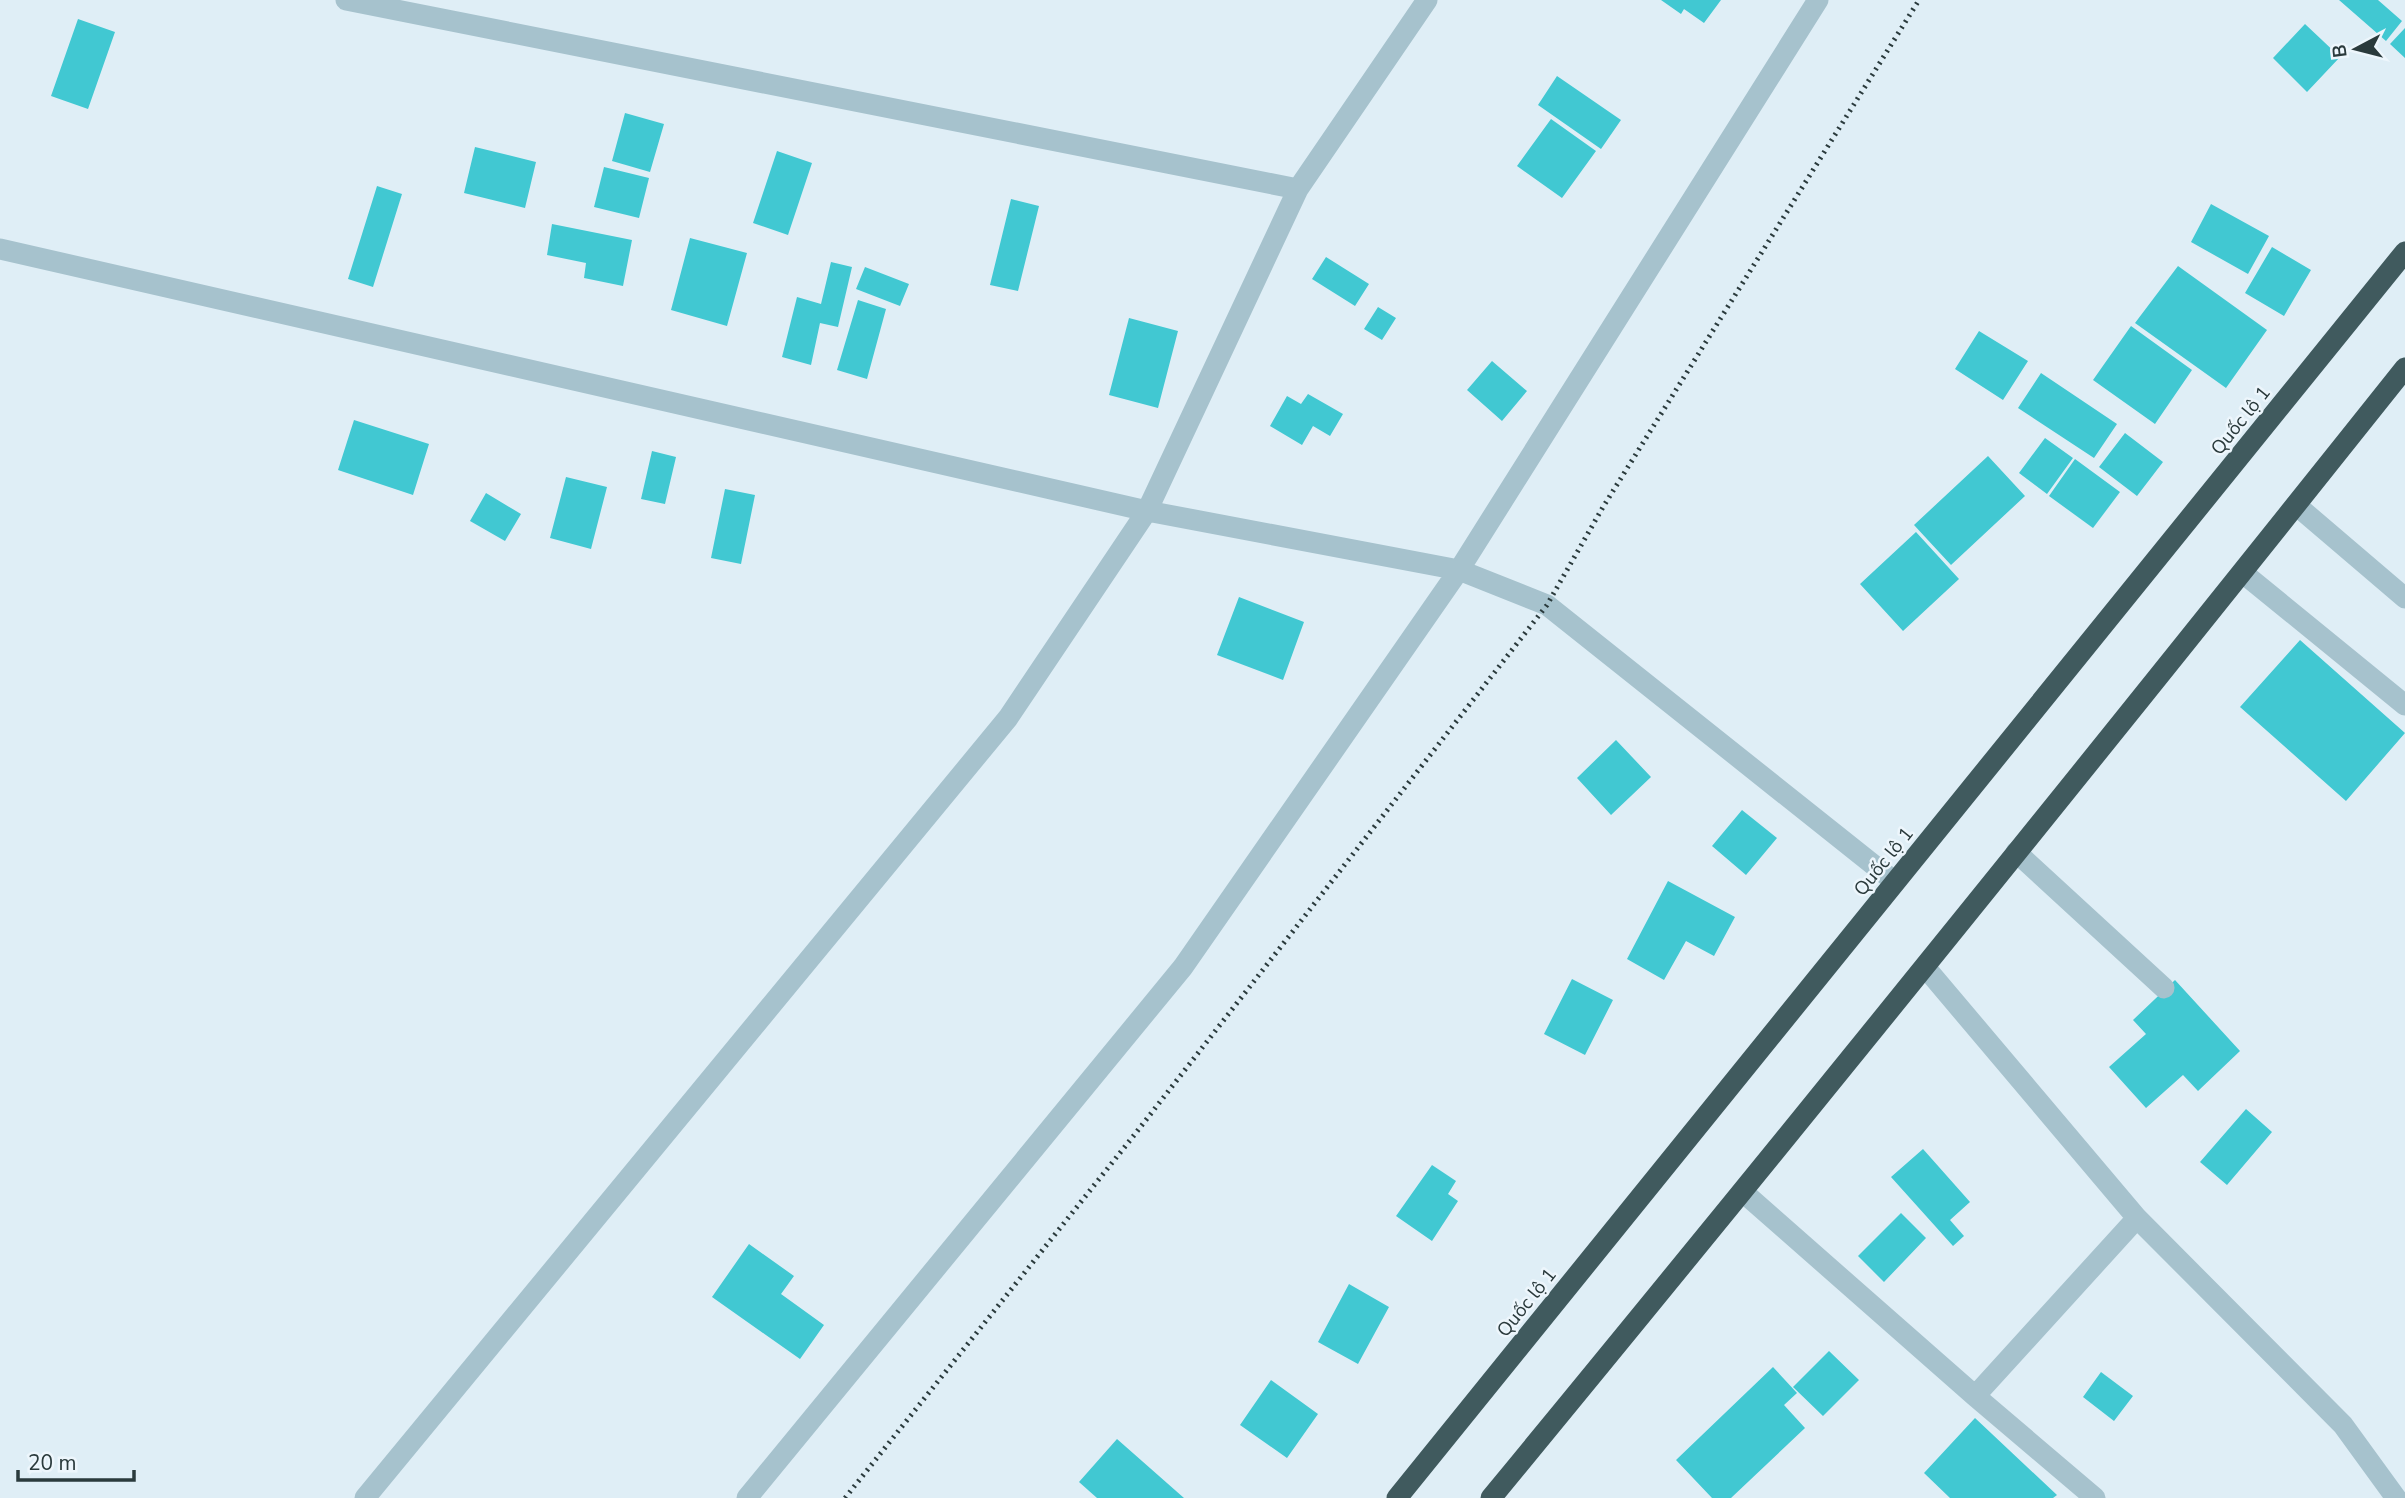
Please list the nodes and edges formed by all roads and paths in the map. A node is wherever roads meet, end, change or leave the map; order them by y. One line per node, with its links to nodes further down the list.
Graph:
1 (346, 0): 4 (street)
2 (1427, 0): 4 (street)
3 (1818, 0): 10 (street)
4 (1298, 189): 9 (street)
5 (0, 249): 9 (street)
6 (2405, 252): 15 (highway, Quốc lộ 1)
7 (2405, 368): 8 (highway)
8 (2296, 505): 11 (highway); 12 (street)
9 (1147, 511): 10 (street); 21 (street)
10 (1459, 570): 15 (street); 22 (street)
11 (2243, 573): 13 (street); 14 (highway)
12 (2405, 598)
13 (2405, 705)
14 (2016, 852): 16 (highway); 17 (street)
15 (1895, 882): 23 (highway, Quốc lộ 1)
16 (1925, 967): 18 (highway); 19 (street)
17 (2164, 988)
18 (1743, 1192): 20 (street); 24 (highway)
19 (2137, 1218): 20 (street); 26 (street)
20 (1975, 1396): 25 (street)
21 (365, 1498)
22 (747, 1498)
23 (1397, 1498)
24 (1491, 1498)
25 (2095, 1498)
26 (2396, 1498)

